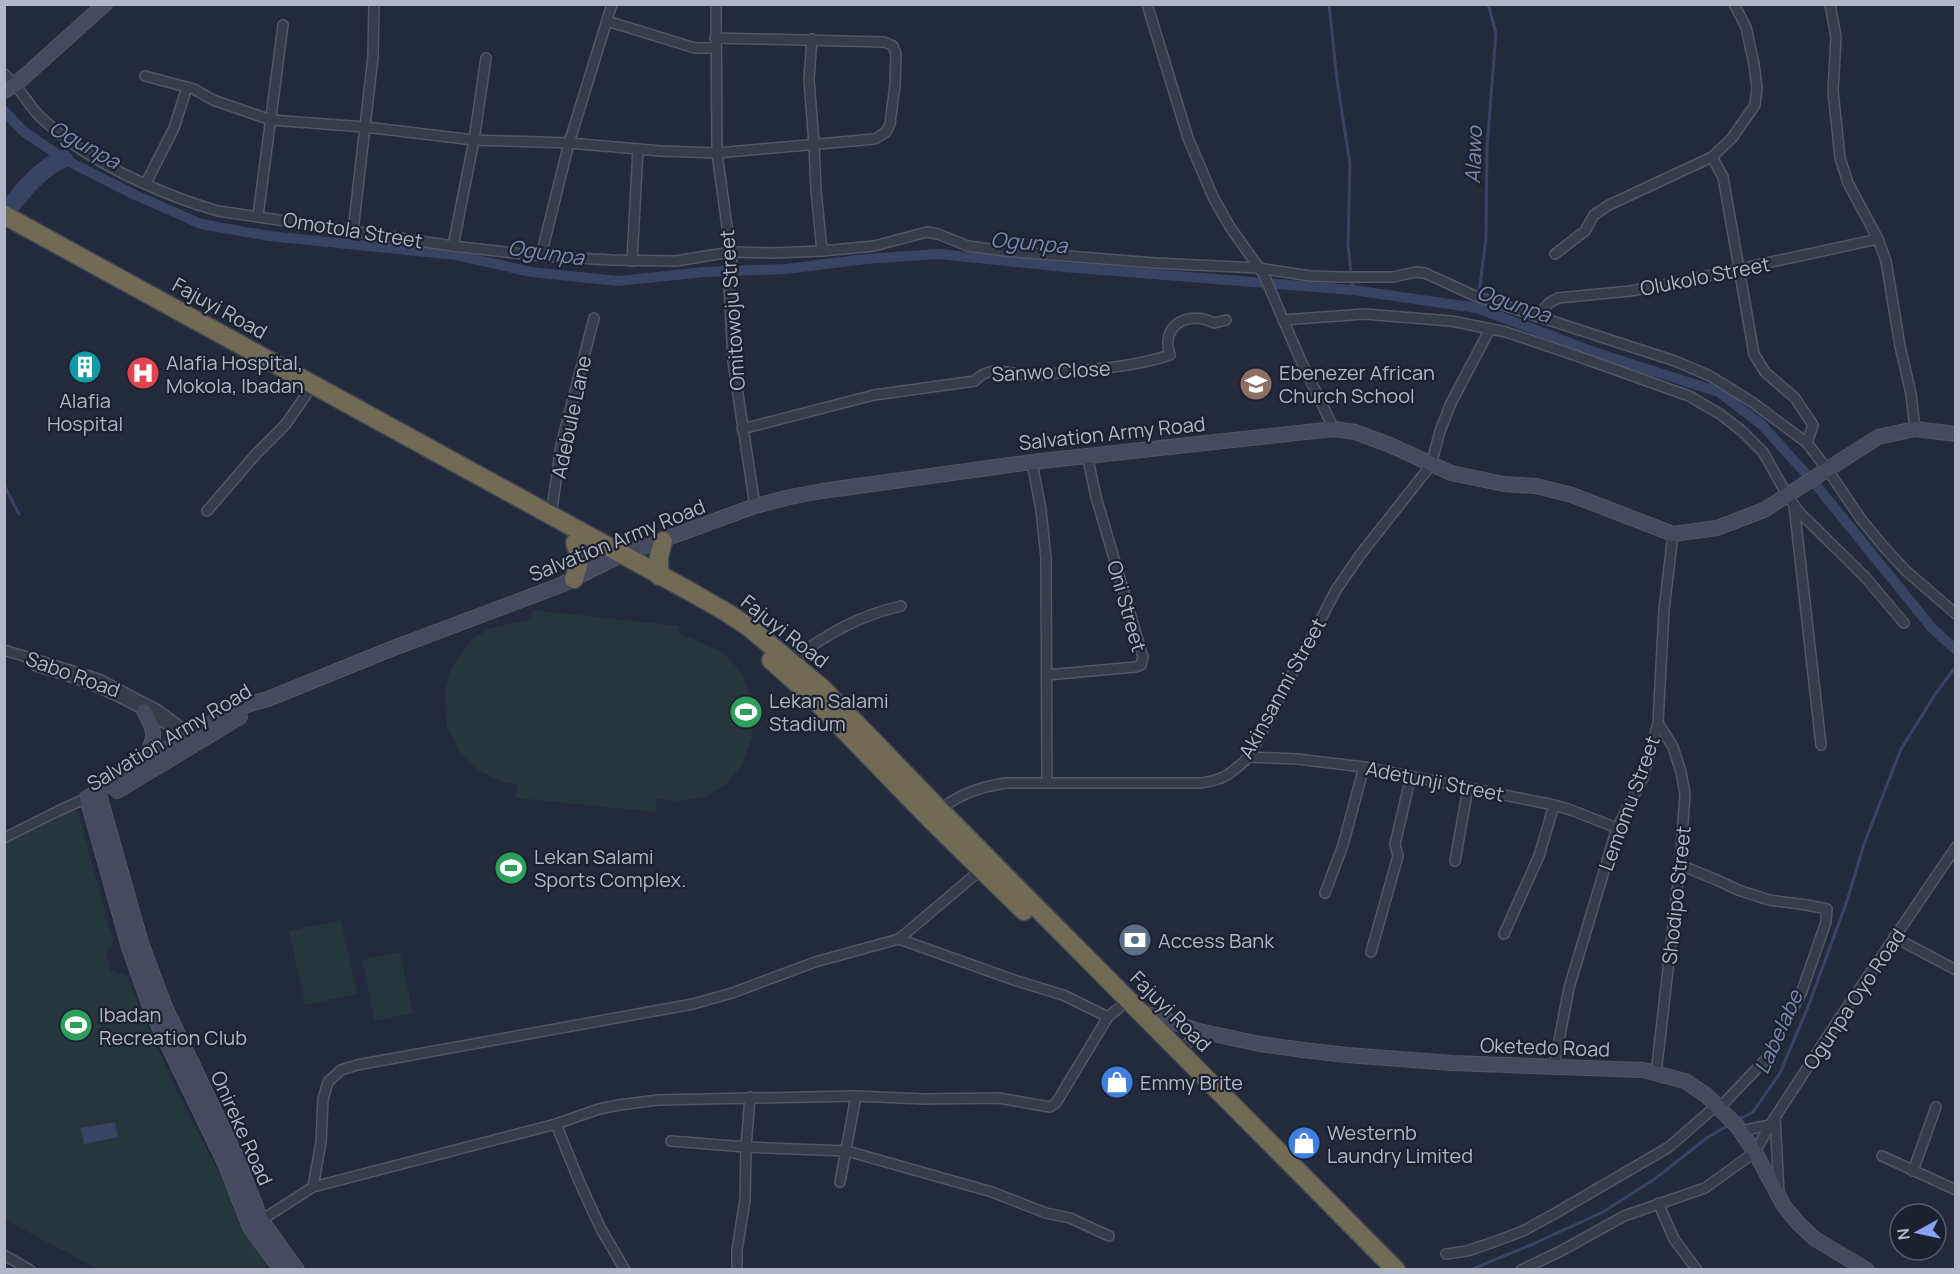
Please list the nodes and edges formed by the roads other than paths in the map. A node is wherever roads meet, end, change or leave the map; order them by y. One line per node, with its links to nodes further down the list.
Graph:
1 (374, 4): 18 (street)
2 (612, 4): 8 (street)
3 (716, 4): 11 (street, Omitowoju Street)
4 (1147, 4): 37 (street)
5 (1734, 4): 24 (street)
6 (1830, 4): 29 (street)
7 (104, 5): 15 (main road)
8 (608, 21): 11 (street); 20 (street)
9 (283, 25): 17 (street)
10 (812, 39): 11 (street); 21 (street); 21 (street)
11 (715, 43): 23 (street, Omitowoju Street)
12 (486, 58): 19 (street)
13 (4, 74): 15 (street, Omotola Street)
14 (145, 76): 16 (street)
15 (10, 87): 25 (street, Omotola Street)
16 (187, 87): 17 (street); 25 (street)
17 (272, 120): 18 (street); 26 (street)
18 (365, 127): 19 (street); 28 (street)
19 (474, 140): 20 (street); 30 (street)
20 (569, 143): 22 (street); 34 (street)
21 (814, 145): 23 (street); 31 (street)
22 (638, 149): 23 (street); 35 (street)
23 (717, 153): 32 (street, Omitowoju Street)
24 (1712, 157): 33 (street); 36 (street)
25 (146, 183): 26 (street, Omotola Street)
26 (258, 216): 28 (street, Omotola Street)
27 (5, 221): 43 (highway, Fajuyi Road); 56 (highway, Fajuyi Road)
28 (353, 231): 30 (street, Omotola Street)
29 (1878, 239): 36 (street, Olukolo Street); 46 (street)
30 (453, 246): 34 (street, Omotola Street)
31 (822, 251): 32 (street, Omotola Street); 37 (street, Omotola Street)
32 (731, 252): 35 (street, Omotola Street); 44 (street, Omitowoju Street)
33 (1555, 254)
34 (541, 256): 35 (street, Omotola Street)
35 (632, 261)
36 (1739, 269): 38 (street, Olukolo Street); 48 (street)
37 (1262, 272): 38 (street, Omotola Street); 41 (street)
38 (1537, 317): 48 (street, Omotola Street)
39 (594, 318): 56 (street, Adebule Lane)
40 (1226, 320): 44 (street, Sanwo Close)
41 (1283, 320): 42 (street); 45 (street)
42 (1490, 329): 51 (street); 53 (street)
43 (306, 395): 55 (street); 59 (highway, Fajuyi Road)
44 (742, 429): 54 (street, Omitowoju Street)
45 (1334, 429): 49 (main road, Salvation Army Road); 51 (main road, Salvation Army Road)
46 (1915, 429): 47 (main road, Salvation Army Road); 52 (main road, Salvation Army Road)
47 (1956, 434)
48 (1807, 443): 52 (street, Omotola Street)
49 (1086, 455): 50 (main road, Salvation Army Road); 69 (street, Oni Street)
50 (1032, 462): 54 (main road, Salvation Army Road); 69 (street)
51 (1431, 465): 57 (main road, Salvation Army Road); 74 (street, Akinsanmi Street)
52 (1824, 472): 53 (main road, Salvation Army Road); 64 (street, Omotola Street)
53 (1792, 497): 57 (main road, Salvation Army Road); 65 (street); 73 (street)
54 (755, 507): 58 (main road, Salvation Army Road)
55 (207, 511)
56 (551, 516): 60 (highway, Fajuyi Road)
57 (1673, 534): 71 (street, Lemomu Street)
58 (663, 541): 60 (main road, Salvation Army Road); 61 (highway)
59 (575, 543): 60 (highway, Fajuyi Road); 62 (highway)
60 (615, 558): 61 (highway, Fajuyi Road); 62 (main road, Salvation Army Road); 82 (highway, Fajuyi Road)
61 (658, 576): 68 (highway, Fajuyi Road)
62 (574, 579): 72 (main road, Salvation Army Road)
63 (901, 606): 68 (street)
64 (1956, 614)
65 (1904, 623)
66 (4, 650): 72 (street, Sabo Road)
67 (4, 657): 70 (street, Sabo Road)
68 (790, 661): 82 (highway, Fajuyi Road)
69 (1047, 675): 78 (street)
70 (144, 711): 72 (street, Sabo Road); 75 (main road)
71 (1658, 723): 83 (street, Lemomu Street); 88 (street, Shodipo Street)
72 (192, 740): 75 (main road, Salvation Army Road); 80 (main road, Salvation Army Road)
73 (1821, 745)
74 (1249, 757): 76 (street, Adetunji Street); 78 (street, Akinsanmi Street)
75 (144, 763): 80 (main road, Salvation Army Road)
76 (1364, 767): 77 (street, Adetunji Street); 89 (street)
77 (1411, 776): 79 (street, Adetunji Street); 93 (street)
78 (1047, 783): 82 (street, Akinsanmi Street)
79 (1468, 788): 81 (street, Adetunji Street); 86 (street)
80 (94, 800): 84 (street); 119 (main road, Onireke Road)
81 (1554, 805): 83 (street, Adetunji Street); 90 (street)
82 (934, 814): 87 (highway, Fajuyi Road)
83 (1617, 828): 99 (street, Lemomu Street)
84 (4, 838)
85 (1956, 847): 91 (street, Ogunpa Oyo Road)
86 (1455, 861)
87 (986, 865): 92 (street); 95 (highway, Fajuyi Road); 96 (highway, Fajuyi Road)
88 (1680, 865): 100 (street, Shodipo Street); 103 (street)
89 (1325, 893)
90 (1504, 934)
91 (1894, 938): 94 (street); 105 (street, Ogunpa Oyo Road)
92 (899, 939): 95 (street); 115 (street)
93 (1371, 952)
94 (1956, 970)
95 (1114, 1012): 98 (highway, Fajuyi Road); 101 (street)
96 (1141, 1012): 97 (main road, Oketedo Road); 98 (highway, Fajuyi Road)
97 (1199, 1031): 98 (street); 99 (main road, Oketedo Road)
98 (1177, 1055): 129 (highway, Fajuyi Road); 130 (highway, Fajuyi Road)
99 (1554, 1067): 100 (main road, Oketedo Road)
100 (1656, 1074): 103 (main road, Oketedo Road)
101 (856, 1096): 102 (street); 110 (street)
102 (750, 1097): 106 (street); 109 (street)
103 (1719, 1107): 107 (main road, Oketedo Road); 121 (street)
104 (1936, 1107): 113 (street)
105 (1773, 1121): 107 (street); 111 (street, Ogunpa Oyo Road); 117 (street)
106 (556, 1124): 115 (street); 127 (street)
107 (1738, 1128): 111 (main road, Oketedo Road)
108 (671, 1141): 109 (street)
109 (746, 1147): 110 (street); 128 (street)
110 (846, 1151): 114 (street); 120 (street)
111 (1755, 1152): 117 (main road, Oketedo Road); 118 (street)
112 (1882, 1156): 113 (street)
113 (1913, 1171): 116 (street)
114 (840, 1182)
115 (313, 1187): 119 (street)
116 (1956, 1191)
117 (1780, 1198): 123 (main road, Oketedo Road)
118 (1658, 1203): 131 (street); 132 (street)
119 (255, 1224): 125 (main road, Onireke Road); 126 (main road, Onireke Road)
120 (1108, 1236)
121 (1446, 1254)
122 (4, 1255): 124 (street)
123 (1859, 1268)
124 (30, 1269)
125 (281, 1269)
126 (297, 1269)
127 (625, 1269)
128 (737, 1269)
129 (1381, 1269)
130 (1396, 1269)
131 (1521, 1269)
132 (1697, 1269)

